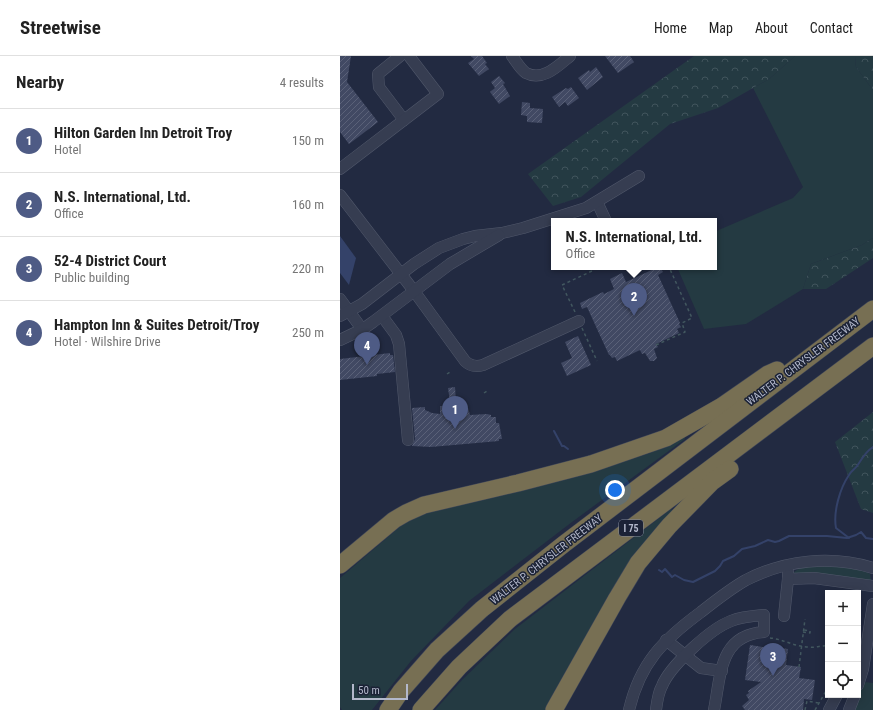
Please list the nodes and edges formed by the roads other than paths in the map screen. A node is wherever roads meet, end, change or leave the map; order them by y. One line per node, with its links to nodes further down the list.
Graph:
1 (400, 56): 5 (street)
2 (409, 56): 5 (street)
3 (512, 56): 4 (street)
4 (570, 57)
5 (404, 120): 6 (street)
6 (340, 169)
7 (639, 176): 9 (street)
8 (340, 195): 14 (street)
9 (597, 202): 10 (street); 11 (street)
10 (574, 217)
11 (605, 218)
12 (551, 222): 13 (street)
13 (502, 233): 14 (street); 15 (street)
14 (401, 274): 15 (street); 18 (street)
15 (414, 291): 19 (street); 20 (street)
16 (340, 299): 18 (street)
17 (873, 309): 24 (highway, WALTER P. CHRYSLER FREEWAY / I 75)
18 (344, 314): 21 (street)
19 (382, 316): 21 (street); 26 (street)
20 (578, 321)
21 (362, 329): 22 (street)
22 (340, 340)
23 (873, 346): 25 (highway, I 75)
24 (813, 353): 27 (highway); 41 (highway, WALTER P. CHRYSLER FREEWAY / I 75)
25 (855, 360): 42 (highway, I 75); 43 (highway)
26 (408, 440)
27 (340, 565)
28 (786, 565): 29 (street); 30 (street); 34 (street)
29 (873, 568)
30 (788, 579): 31 (street); 33 (street)
31 (873, 586)
32 (873, 606): 35 (street)
33 (784, 616)
34 (666, 640): 36 (street); 44 (street)
35 (870, 648): 37 (street)
36 (685, 656): 38 (street); 38 (street); 45 (street)
37 (865, 669)
38 (722, 671): 46 (street)
39 (835, 698): 47 (street)
40 (854, 698): 48 (street)
41 (388, 710)
42 (420, 710)
43 (554, 710)
44 (629, 710)
45 (656, 710)
46 (714, 710)
47 (829, 710)
48 (849, 710)

